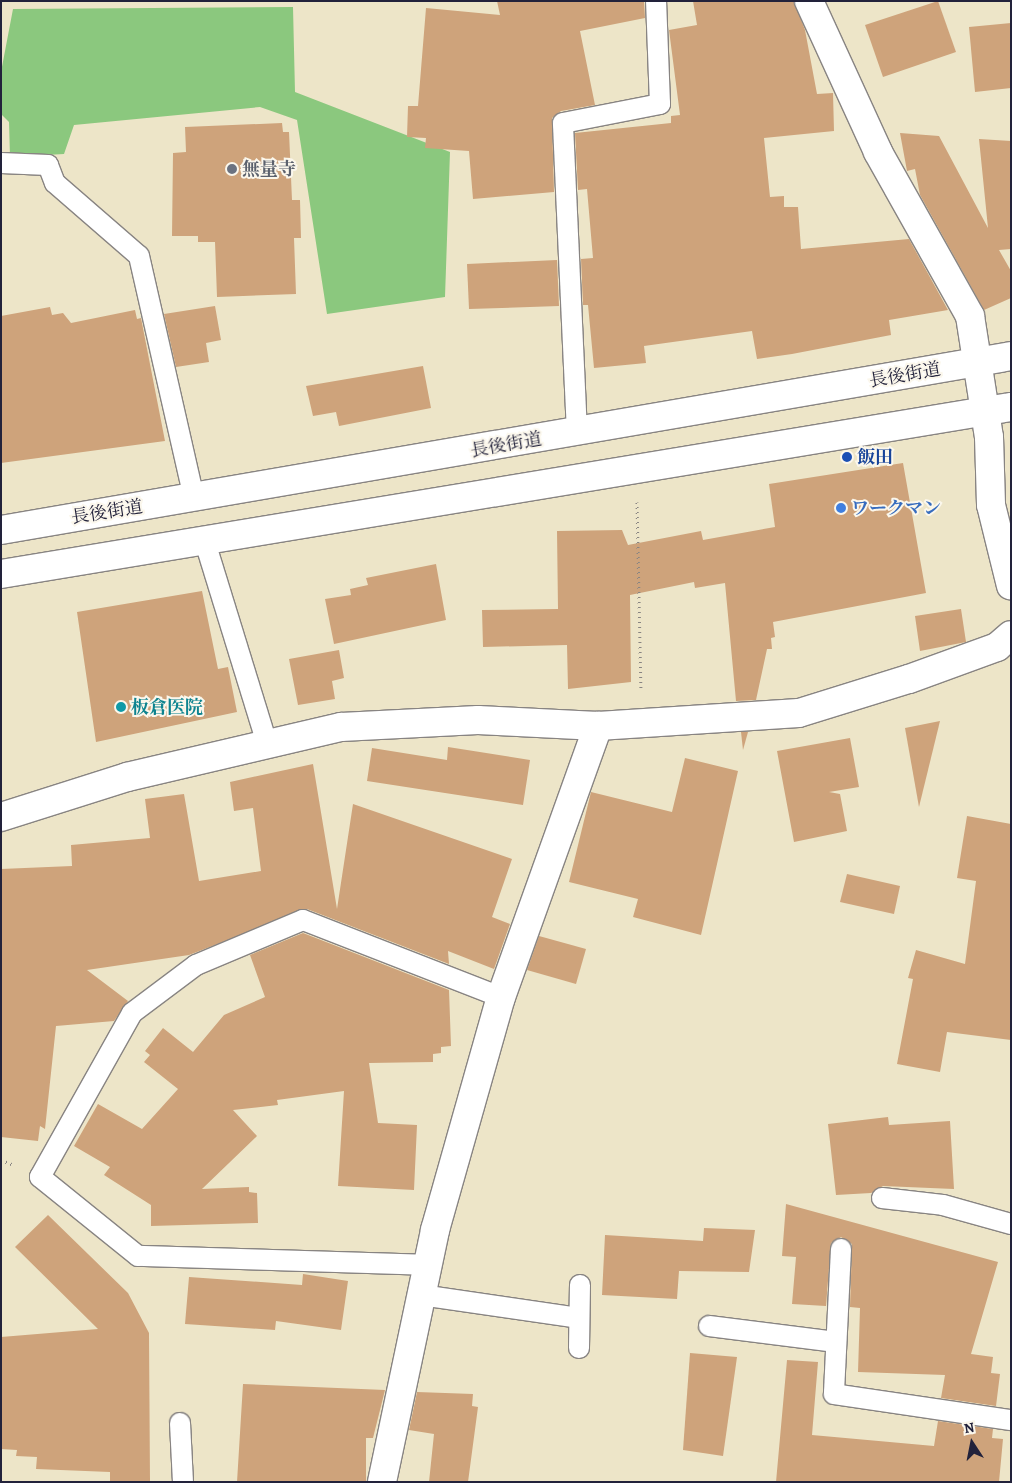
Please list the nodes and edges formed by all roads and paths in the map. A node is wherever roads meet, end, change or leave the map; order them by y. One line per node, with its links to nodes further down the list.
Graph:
1 (656, 1): 8 (lane)
2 (809, 1): 5 (street)
3 (1, 163): 9 (lane)
4 (1011, 356): 5 (street, 長後街道)
5 (980, 362): 7 (street); 8 (street, 長後街道)
6 (1011, 407): 7 (street)
7 (983, 411): 12 (street); 14 (street)
8 (577, 433): 9 (street, 長後街道)
9 (194, 498): 11 (street, 長後街道)
10 (637, 502): 16 (path)
11 (1, 530)
12 (205, 542): 13 (street); 18 (lane)
13 (1, 574)
14 (1011, 586)
15 (1011, 635): 16 (street)
16 (642, 724): 17 (street)
17 (598, 726): 18 (street); 20 (street)
18 (267, 743): 19 (street)
19 (1, 817)
20 (500, 997): 24 (street); 24 (lane)
21 (882, 1198): 22 (lane)
22 (1011, 1224)
23 (841, 1249): 29 (lane)
24 (430, 1265): 26 (street)
25 (580, 1285): 27 (lane)
26 (421, 1295): 27 (lane); 34 (street)
27 (578, 1318): 30 (lane)
28 (709, 1326): 29 (lane)
29 (836, 1342): 31 (lane)
30 (578, 1348)
31 (1011, 1420)
32 (180, 1424): 33 (lane)
33 (183, 1482)
34 (382, 1482)

